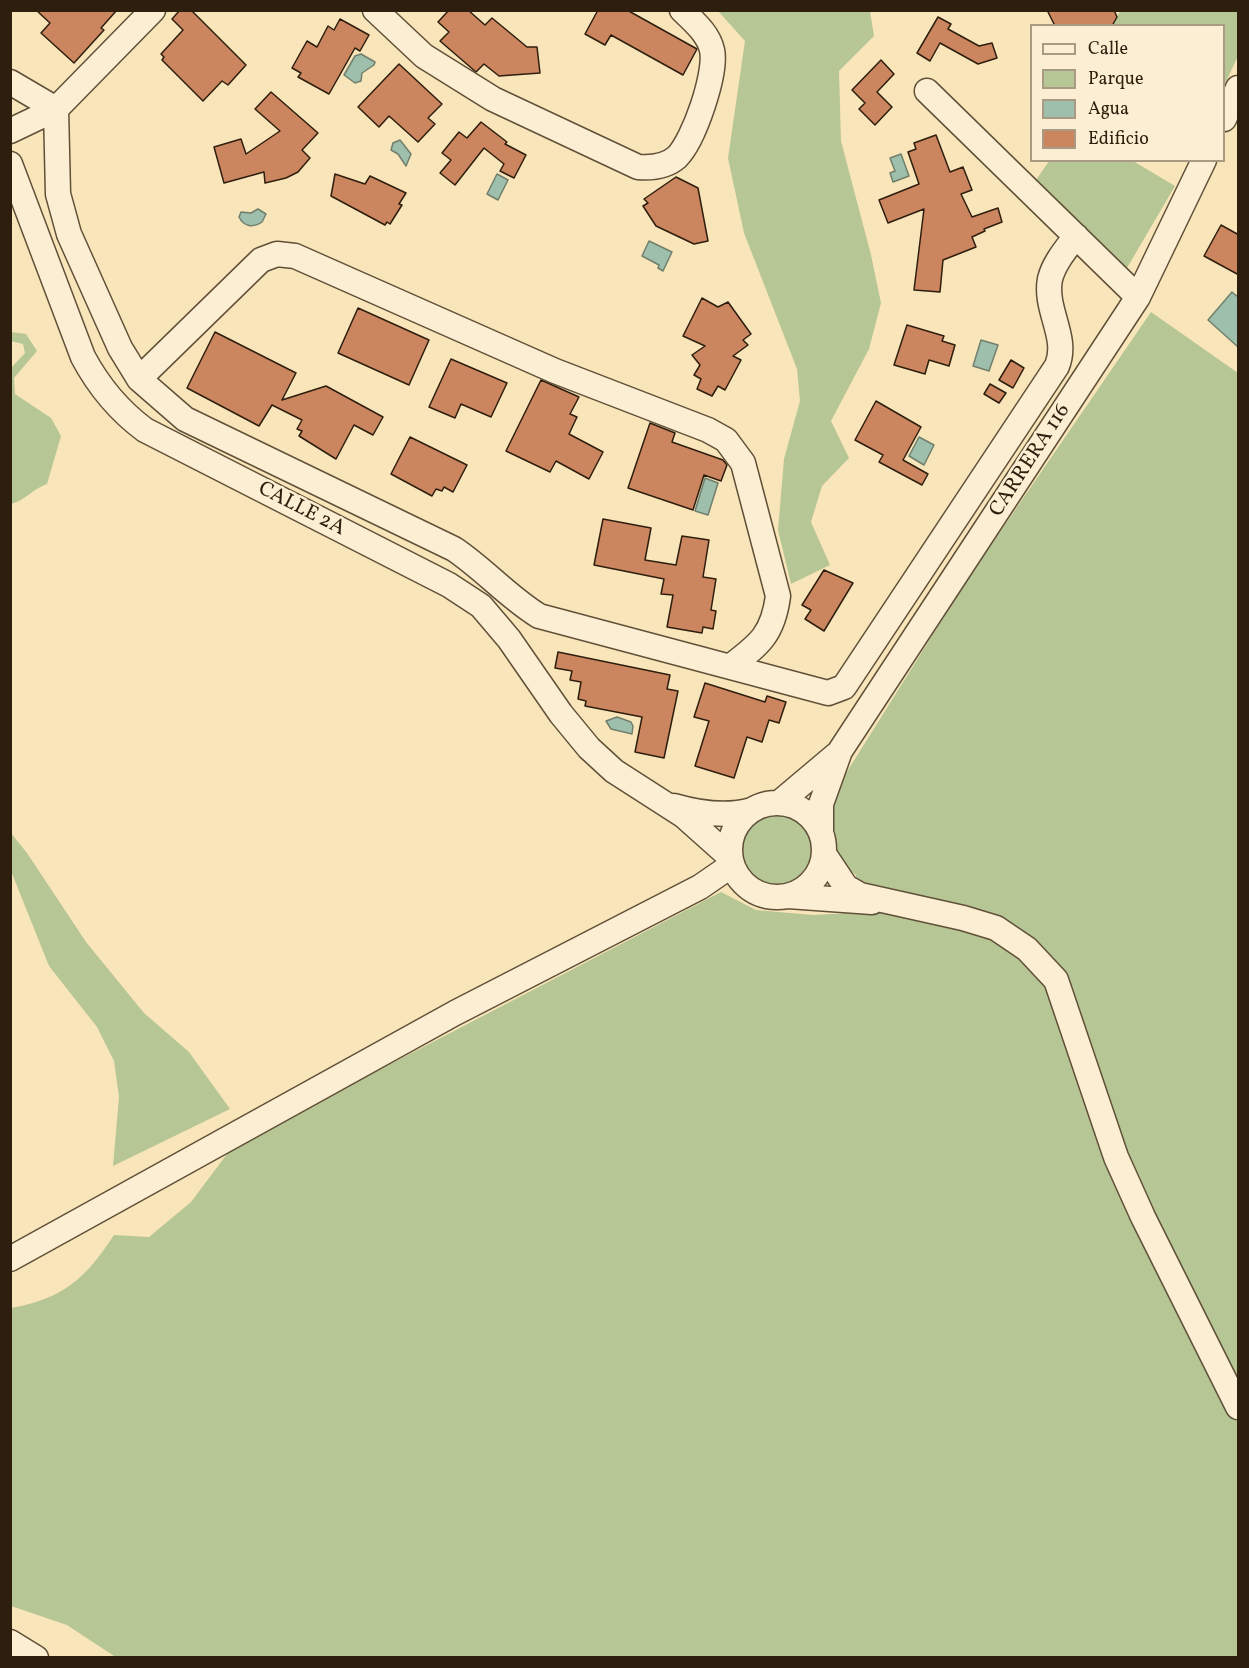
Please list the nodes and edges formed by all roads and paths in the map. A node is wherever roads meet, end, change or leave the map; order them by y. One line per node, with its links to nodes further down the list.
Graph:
1 (153, 10): 7 (street)
2 (375, 10): 3 (street)
3 (682, 10)
4 (10, 82): 7 (street)
5 (1239, 88): 8 (street)
6 (927, 91): 12 (street)
7 (56, 109): 9 (street); 14 (street)
8 (1225, 117)
9 (20, 127)
10 (1203, 162): 13 (street, CARRERA 116)
11 (10, 164): 18 (street, CALLE 2A)
12 (1076, 236): 13 (street); 15 (street)
13 (1137, 297): 16 (street, CARRERA 116)
14 (139, 379): 15 (street); 15 (street)
15 (731, 666)
16 (840, 751): 17 (street, CARRERA 116); 20 (street, CARRERA 116)
17 (779, 803): 19 (street); 20 (street)
18 (667, 804): 19 (street, CALLE 2A); 21 (street, CALLE 2A)
19 (752, 810): 21 (street)
20 (822, 843): 22 (street); 23 (street)
21 (734, 868): 22 (street); 24 (street)
22 (788, 896): 23 (street)
23 (880, 902): 25 (street)
24 (10, 1259)
25 (1239, 1407)
26 (10, 1642): 27 (street)
27 (36, 1658)

